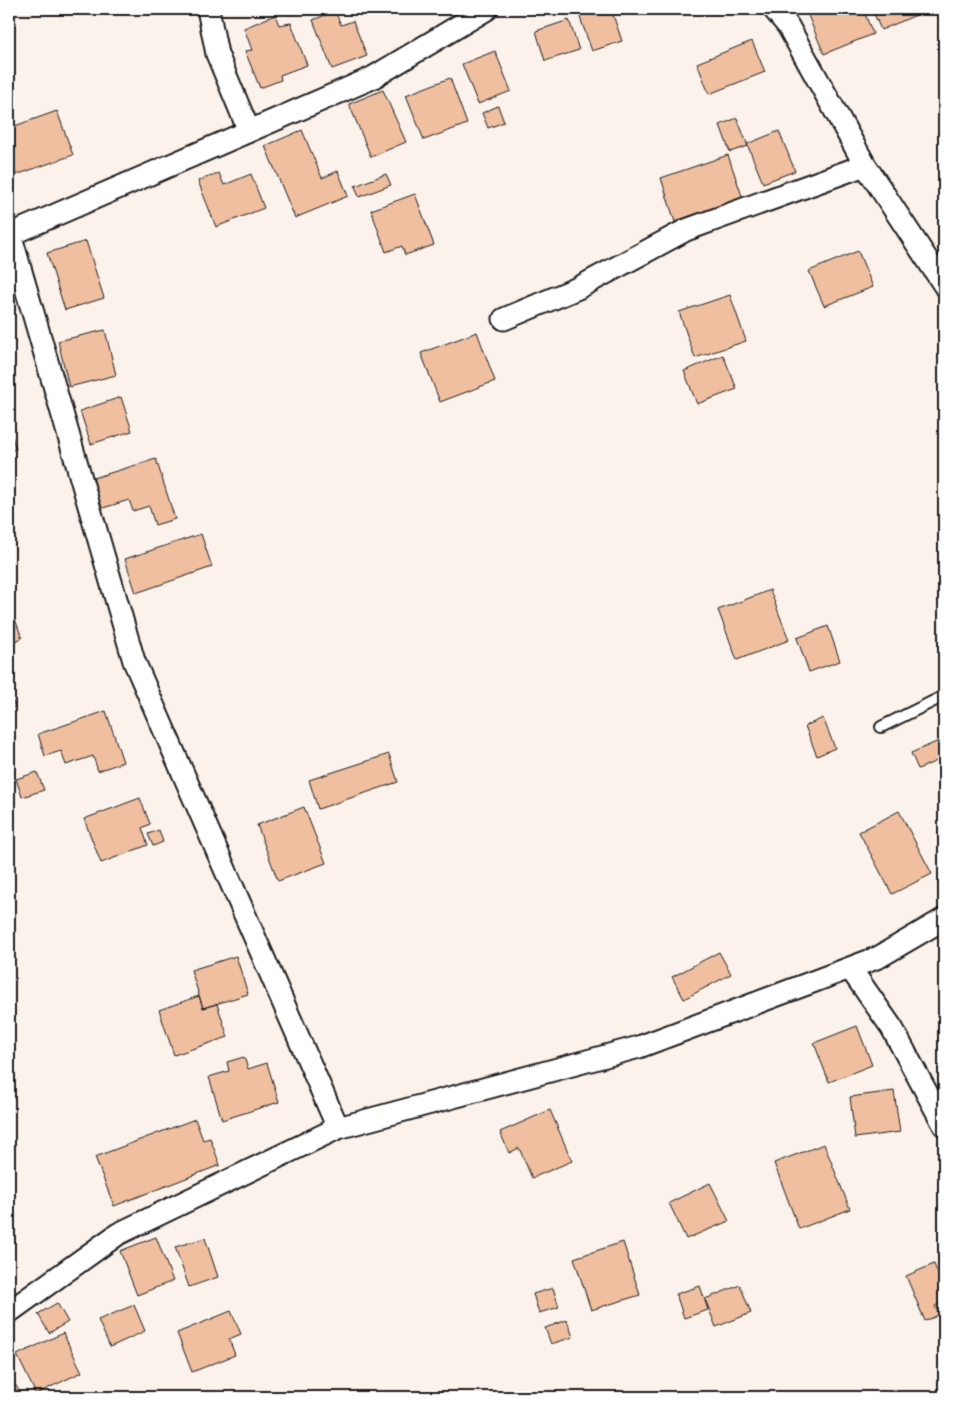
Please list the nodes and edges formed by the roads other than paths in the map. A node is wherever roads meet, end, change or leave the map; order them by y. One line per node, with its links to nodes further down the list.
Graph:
1 (208, 9): 4 (street)
2 (487, 9): 4 (street)
3 (774, 9): 5 (street)
4 (248, 131): 6 (street)
5 (865, 165): 7 (street); 8 (street)
6 (9, 233): 14 (street)
7 (944, 285)
8 (504, 320)
9 (944, 696): 10 (lane)
10 (881, 727)
11 (944, 919): 12 (street)
12 (850, 968): 13 (street); 14 (street)
13 (944, 1125)
14 (338, 1128): 15 (street)
15 (9, 1312)

